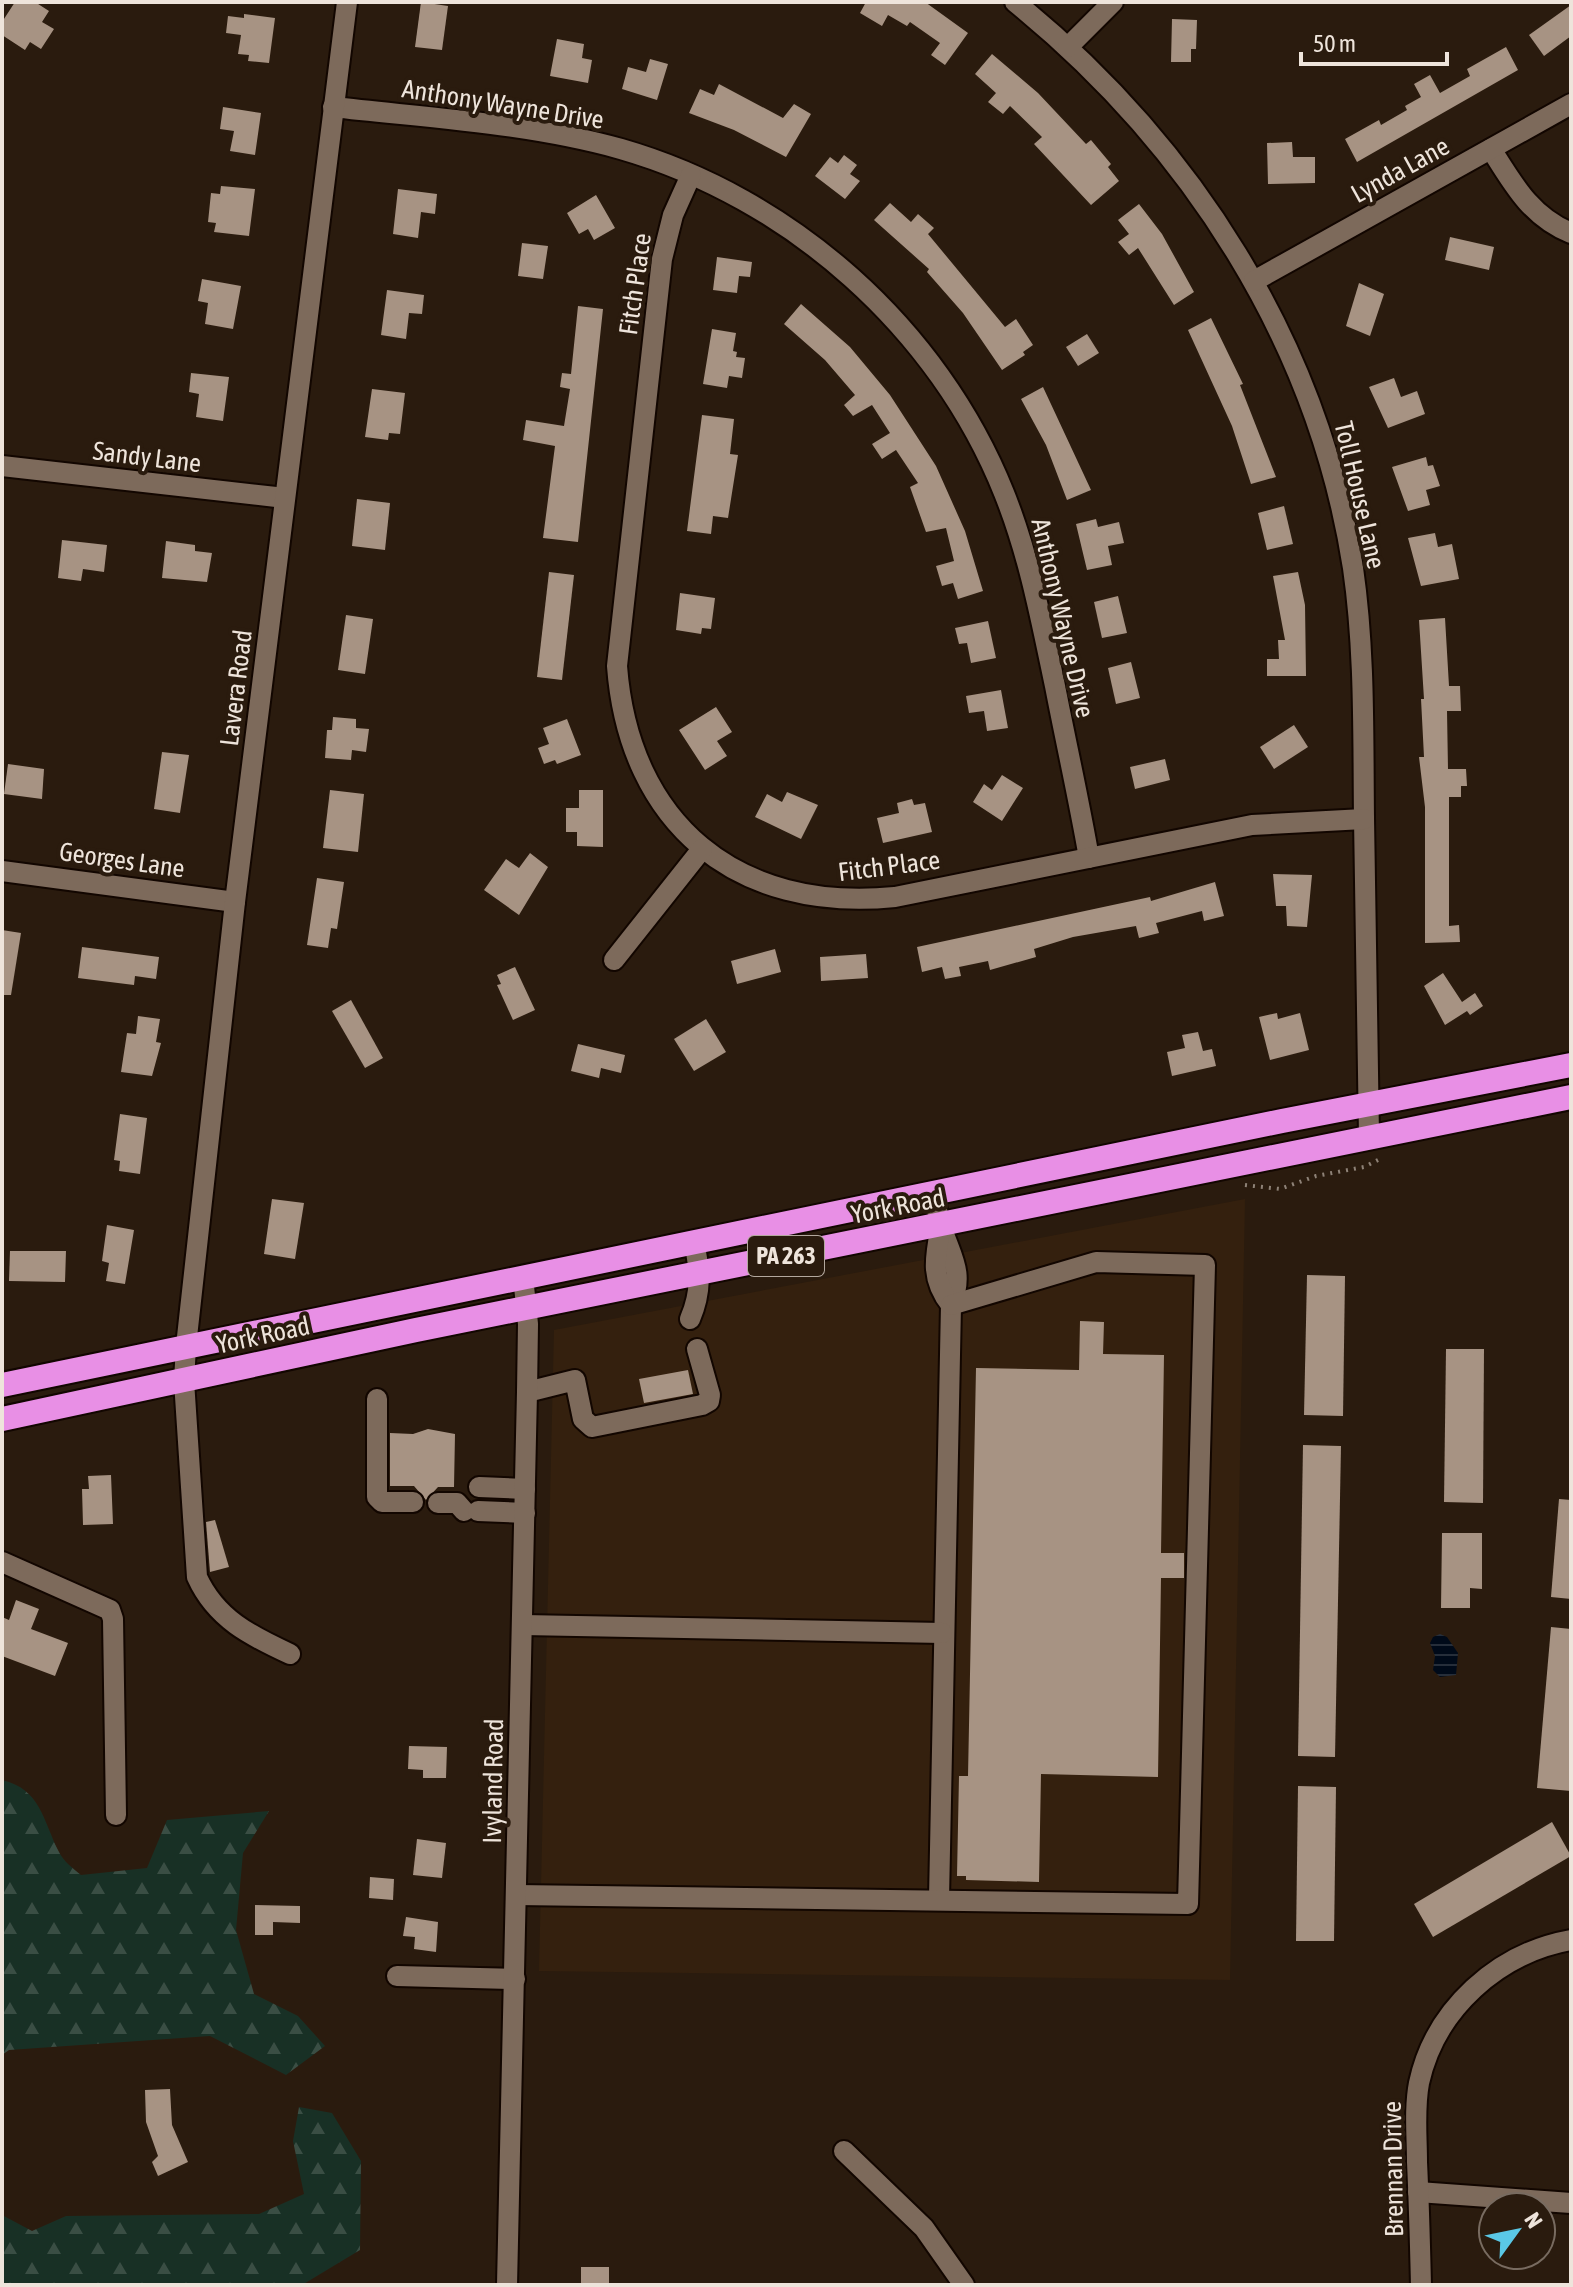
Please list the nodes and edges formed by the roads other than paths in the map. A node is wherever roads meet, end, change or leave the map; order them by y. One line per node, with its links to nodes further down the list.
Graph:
1 (347, 2): 6 (street, Lavera Road)
2 (1015, 2): 4 (street, Toll House Lane)
3 (1113, 2): 4 (street)
4 (1068, 47): 10 (street, Toll House Lane)
5 (1571, 104): 7 (street, Lynda Lane)
6 (333, 107): 8 (street, Anthony Wayne Drive); 12 (street, Lavera Road)
7 (1491, 149): 9 (street); 10 (street, Lynda Lane)
8 (691, 175): 14 (street, Fitch Place); 15 (street, Anthony Wayne Drive)
9 (1571, 233)
10 (1254, 281): 13 (street, Toll House Lane)
11 (2, 466): 12 (street, Sandy Lane)
12 (285, 498): 17 (street, Lavera Road)
13 (1364, 819): 15 (street, Fitch Place); 22 (street, Toll House Lane)
14 (702, 849): 15 (street, Fitch Place); 18 (street)
15 (1089, 858)
16 (2, 871): 17 (street, Georges Lane)
17 (235, 902): 33 (street, Lavera Road)
18 (614, 960)
19 (1571, 1065): 20 (highway, York Road / PA 263)
20 (1513, 1076): 22 (highway, York Road / PA 263); 23 (street)
21 (1571, 1097): 23 (highway, York Road / PA 263)
22 (1368, 1104): 24 (street, Toll House Lane); 25 (highway, York Road / PA 263)
23 (1518, 1107): 24 (highway, York Road / PA 263)
24 (1369, 1136): 26 (highway, York Road / PA 263)
25 (934, 1193): 26 (street); 27 (highway, York Road / PA 263)
26 (941, 1226): 28 (highway, York Road / PA 263); 30 (street)
27 (694, 1242): 28 (street); 29 (highway, York Road / PA 263)
28 (701, 1273): 31 (highway, York Road / PA 263); 32 (street)
29 (523, 1277): 31 (street, Ivyland Road); 33 (highway, York Road / PA 263)
30 (951, 1305): 47 (street); 51 (street)
31 (525, 1308): 35 (highway, York Road / PA 263); 37 (street, Ivyland Road)
32 (690, 1319)
33 (186, 1346): 35 (street, Lavera Road); 36 (highway, York Road / PA 263)
34 (697, 1349): 37 (street)
35 (184, 1381): 39 (highway, York Road / PA 263); 48 (street, Lavera Road)
36 (2, 1385)
37 (527, 1392): 41 (street, Ivyland Road)
38 (377, 1399): 42 (street)
39 (2, 1419)
40 (479, 1487): 41 (street)
41 (525, 1489): 44 (street, Ivyland Road)
42 (413, 1502)
43 (438, 1503): 44 (street)
44 (525, 1513): 46 (street, Ivyland Road)
45 (2, 1562): 49 (street)
46 (523, 1625): 47 (street); 50 (street, Ivyland Road)
47 (942, 1633): 51 (street)
48 (290, 1654)
49 (116, 1815)
50 (516, 1895): 51 (street); 54 (street, Ivyland Road)
51 (939, 1899)
52 (1571, 1940): 56 (street, Brennan Drive)
53 (397, 1976): 54 (street)
54 (515, 1979): 58 (street, Ivyland Road)
55 (844, 2151): 59 (street)
56 (1418, 2192): 57 (street); 60 (street, Brennan Drive)
57 (1571, 2203)
58 (507, 2285)
59 (964, 2285)
60 (1421, 2285)

